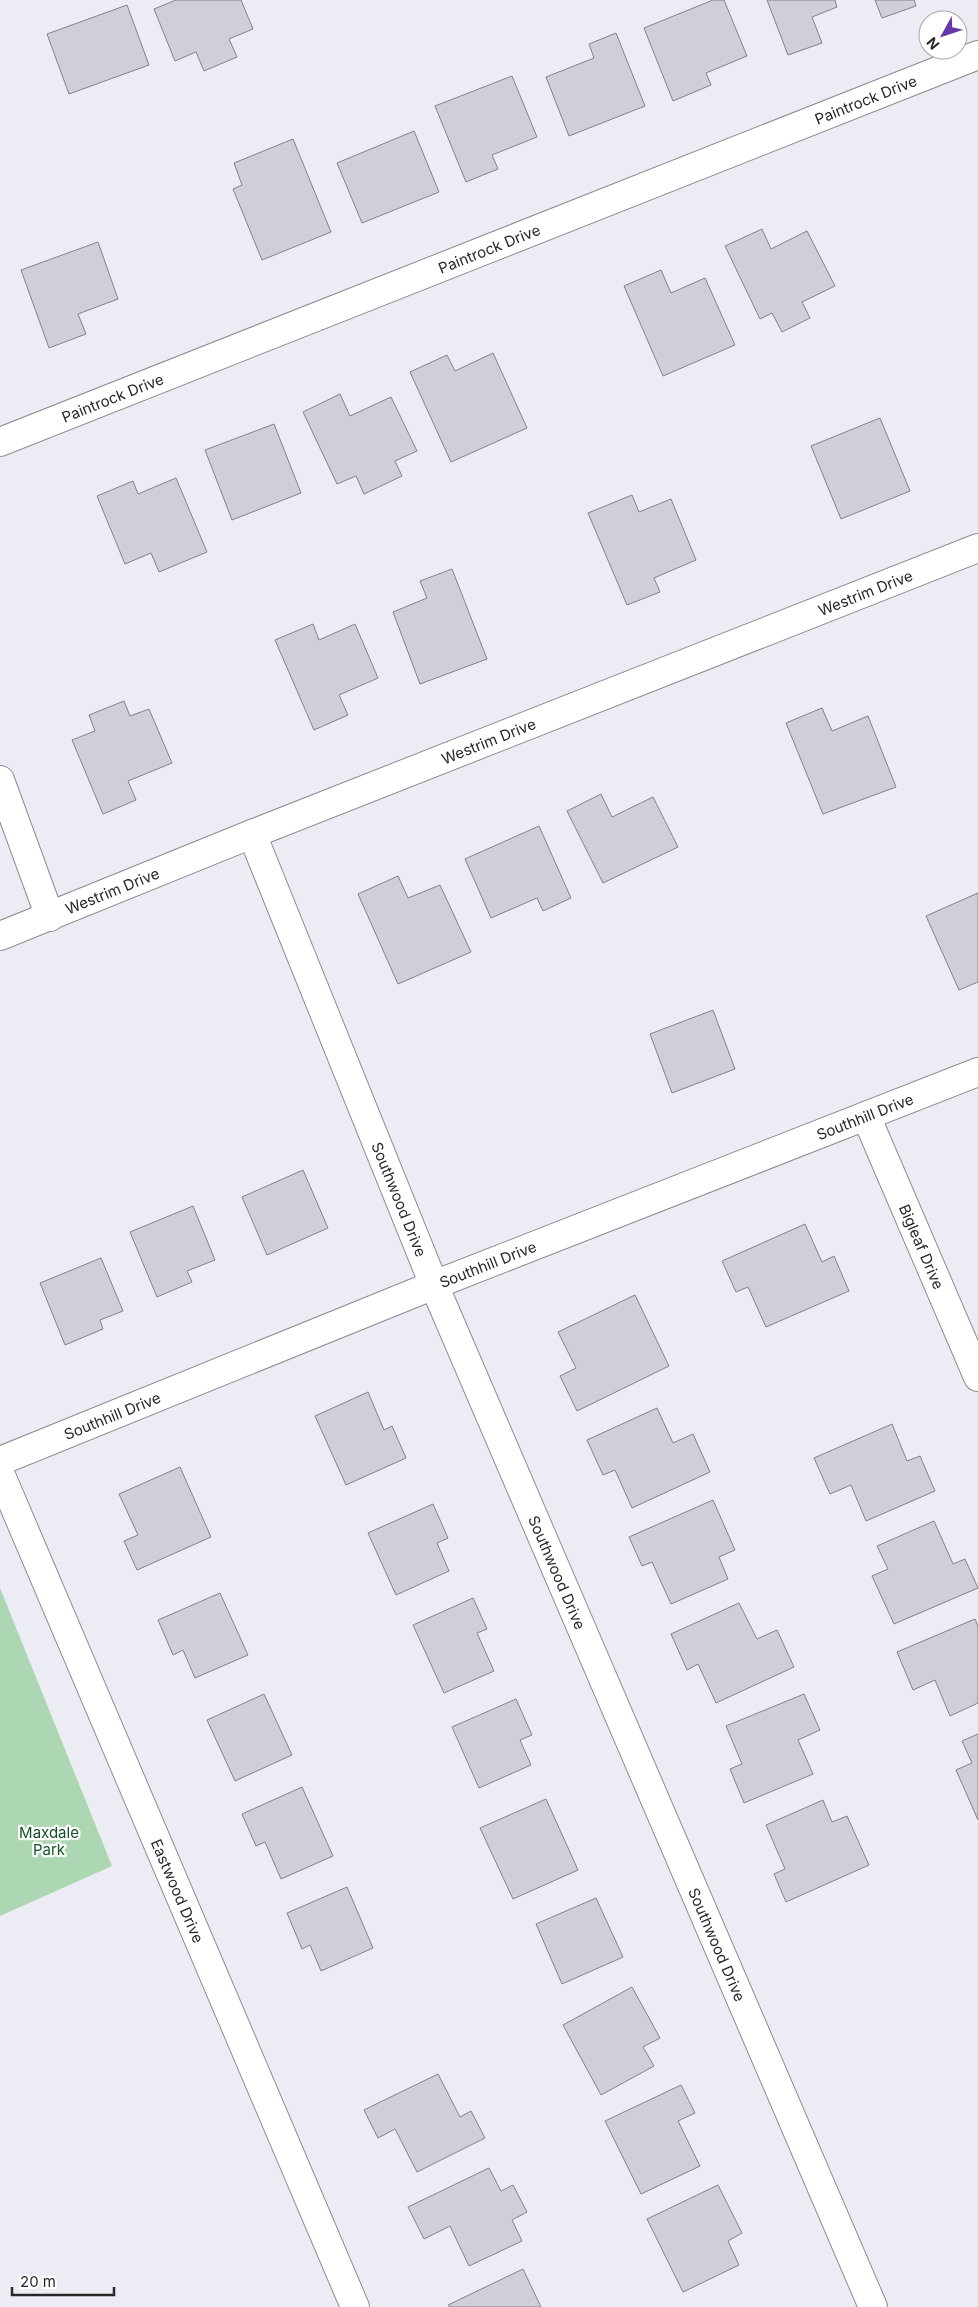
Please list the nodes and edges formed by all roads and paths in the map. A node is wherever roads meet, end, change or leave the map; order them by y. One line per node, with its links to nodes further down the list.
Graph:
1 (978, 56): 2 (street, Paintrock Drive)
2 (0, 442)
3 (978, 548): 5 (street, Westrim Drive)
4 (0, 780): 6 (street)
5 (252, 834): 6 (street, Westrim Drive); 10 (street, Southwood Drive)
6 (50, 916): 7 (street, Westrim Drive)
7 (0, 936)
8 (978, 1072): 9 (street, Southhill Drive)
9 (866, 1116): 10 (street, Southhill Drive); 11 (street, Bigleaf Drive)
10 (434, 1284): 12 (street, Southhill Drive); 15 (street, Southwood Drive)
11 (978, 1377)
12 (0, 1461)
13 (0, 1473): 14 (street, Eastwood Drive)
14 (356, 2307)
15 (874, 2307)

